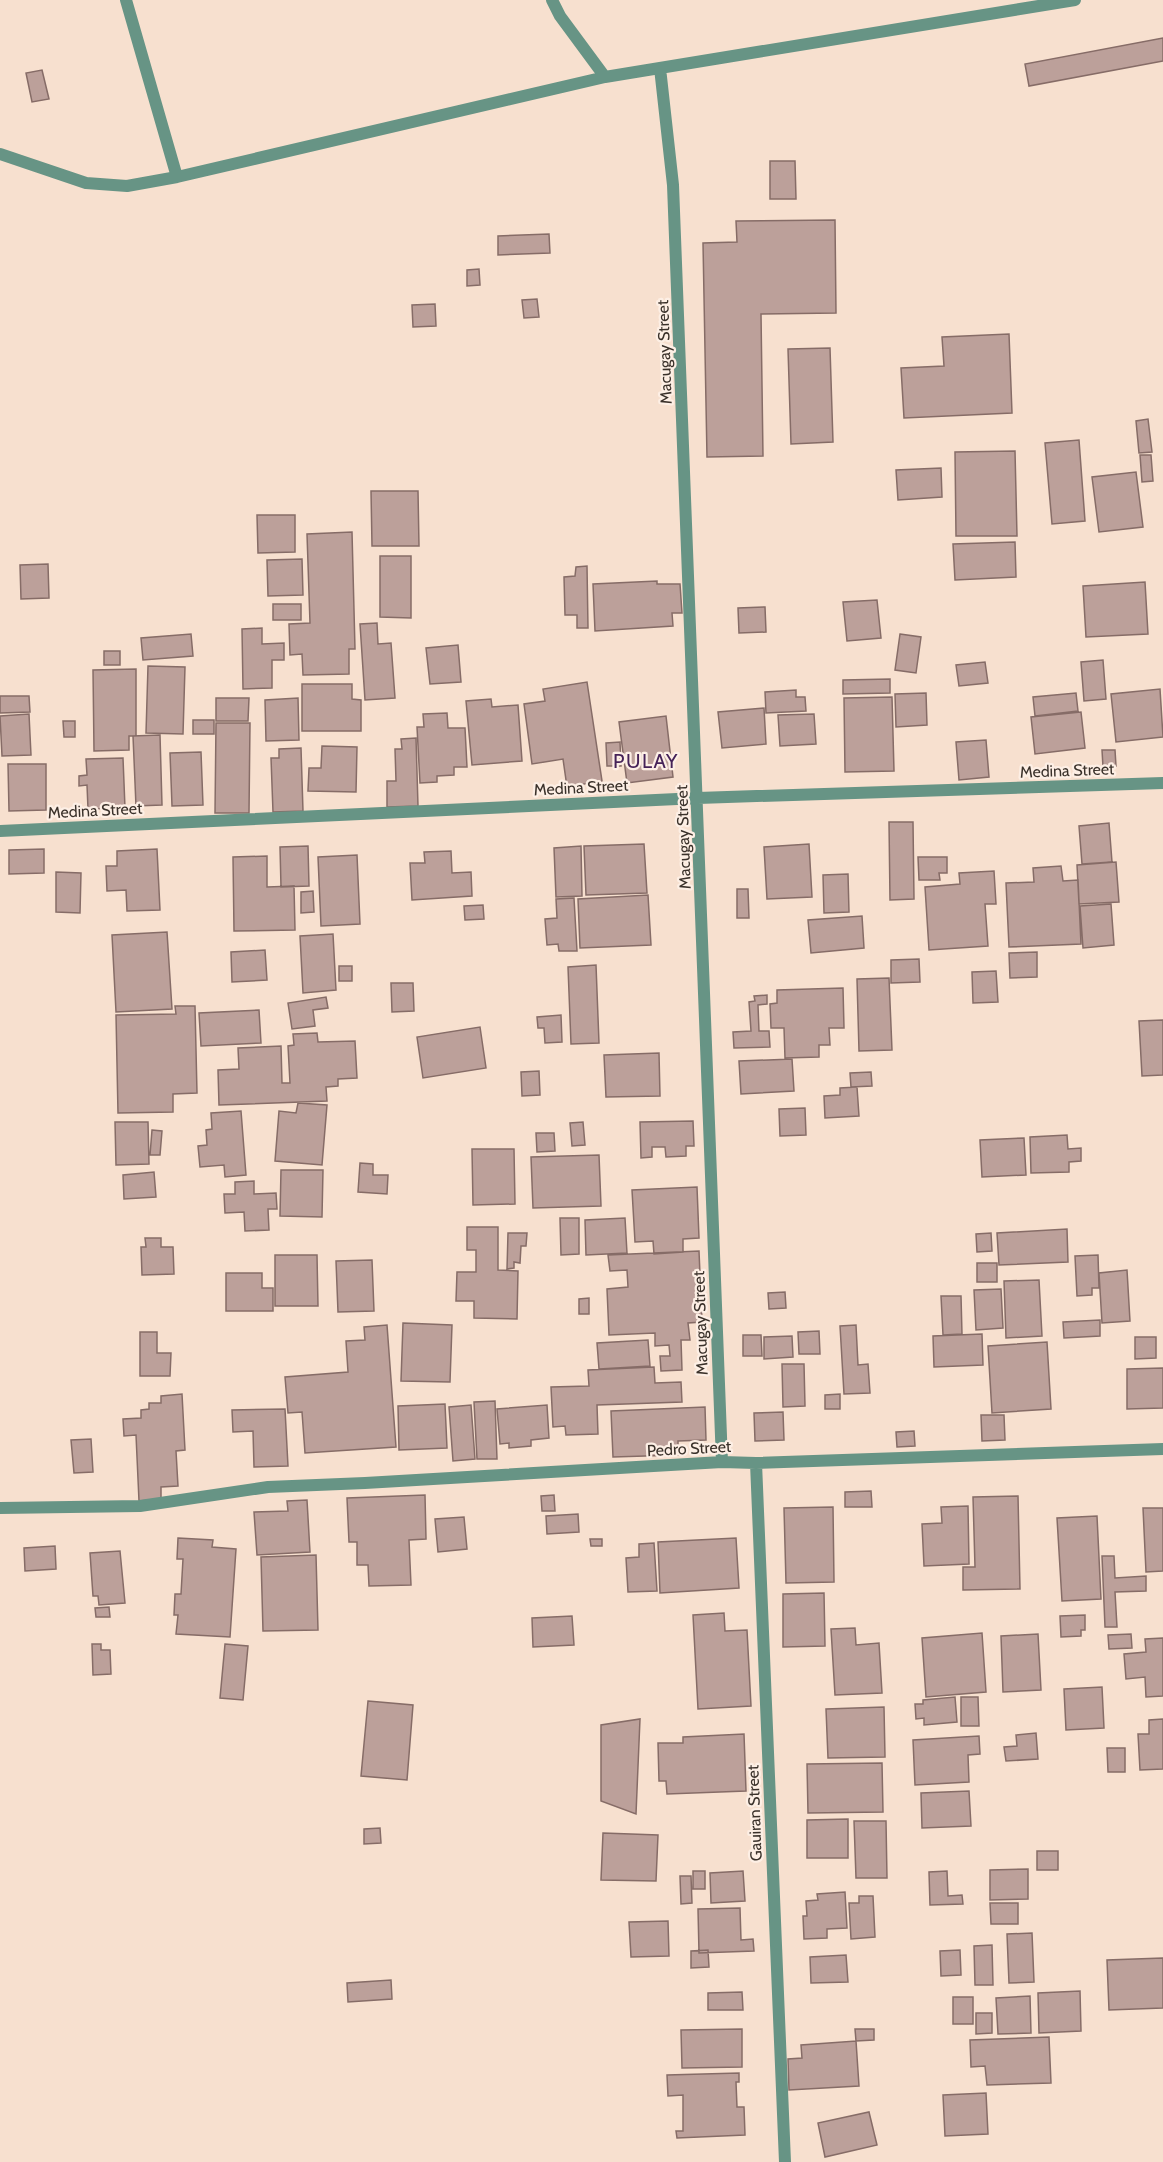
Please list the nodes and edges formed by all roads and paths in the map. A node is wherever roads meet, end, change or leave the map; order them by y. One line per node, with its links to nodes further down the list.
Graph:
1 (126, 0): 7 (street)
2 (552, 0): 5 (street)
3 (1075, 0): 4 (street)
4 (660, 68): 5 (street); 9 (street, Macugay Street)
5 (605, 77): 7 (street)
6 (0, 154): 7 (street)
7 (177, 177)
8 (1163, 783): 9 (street, Medina Street)
9 (698, 798): 10 (street, Medina Street); 12 (street, Macugay Street)
10 (0, 831)
11 (1163, 1449): 13 (street, Pedro Street)
12 (722, 1462): 13 (street, Pedro Street); 14 (street, Pedro Street)
13 (756, 1463): 15 (street, Gauiran Street)
14 (0, 1508)
15 (785, 2162)

